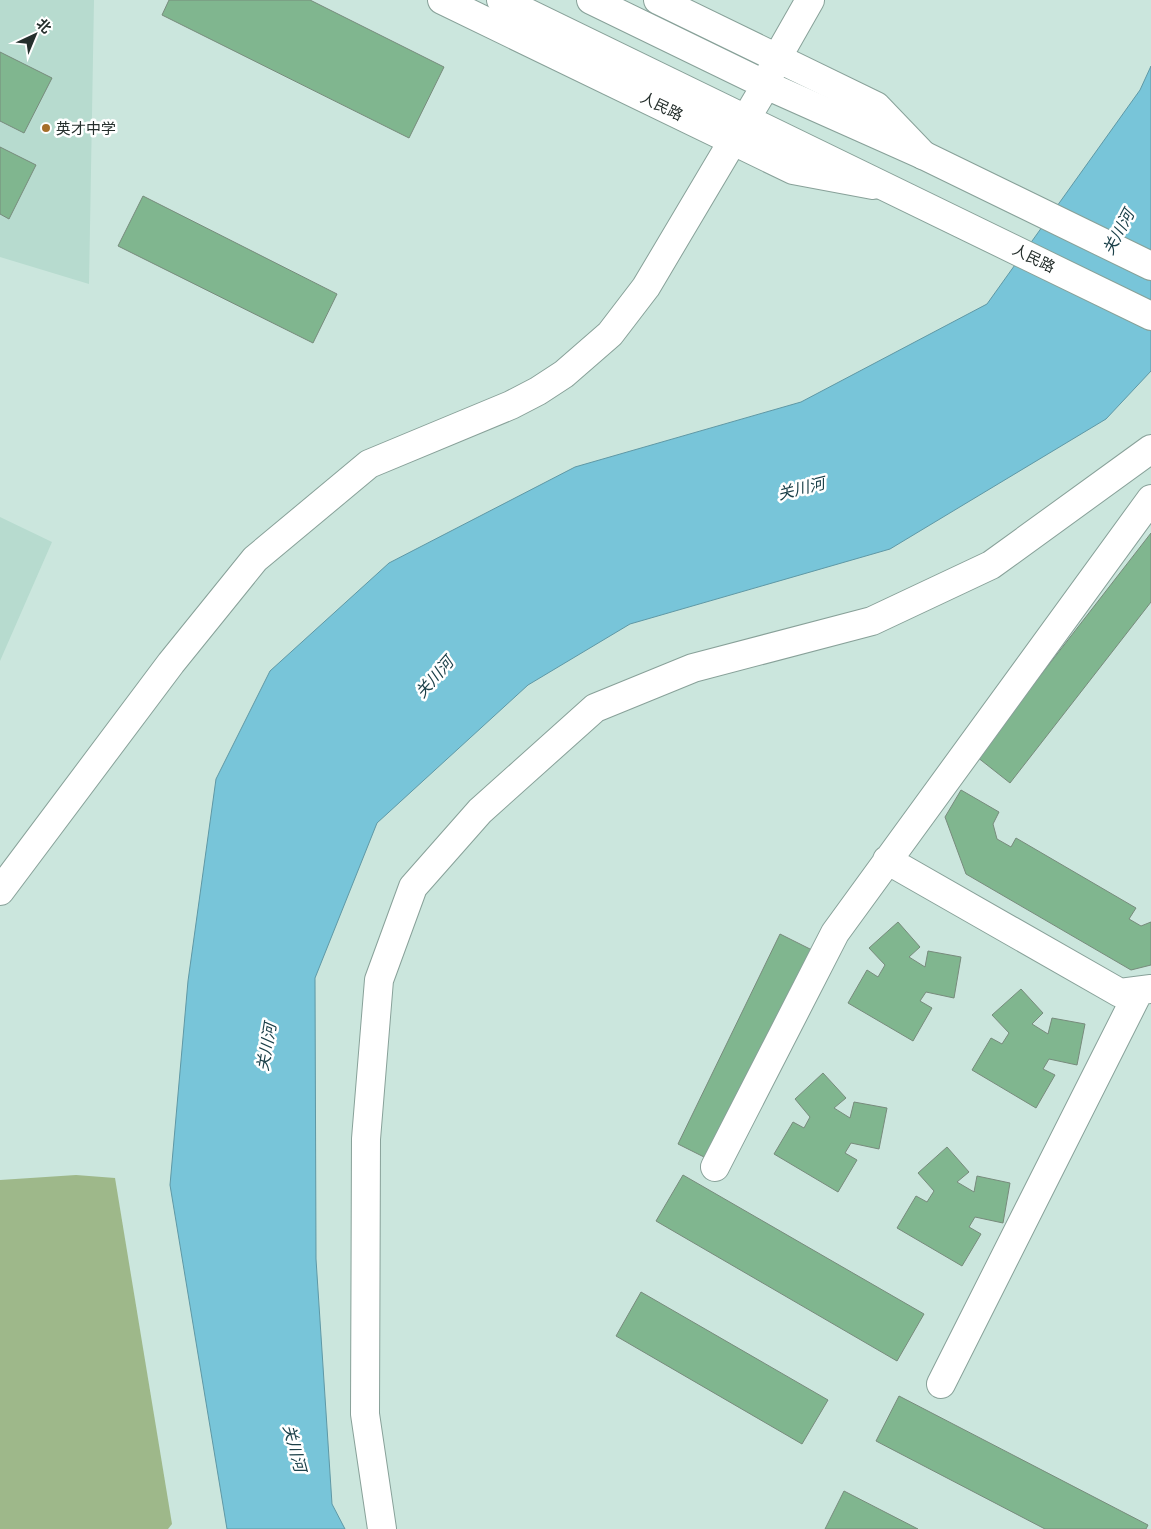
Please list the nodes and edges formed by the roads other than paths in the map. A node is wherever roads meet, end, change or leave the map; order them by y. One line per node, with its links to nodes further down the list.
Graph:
1 (442, 0): 8 (street, 人民路)
2 (502, 0): 8 (street, 人民路)
3 (590, 0): 7 (street)
4 (658, 0): 6 (street)
5 (810, 0): 6 (street)
6 (777, 58): 7 (street); 9 (street)
7 (766, 85): 8 (street); 9 (street)
8 (739, 129): 11 (street, 人民路); 15 (street)
9 (923, 155): 10 (street)
10 (1151, 266)
11 (1151, 316)
12 (1151, 449): 19 (street)
13 (1151, 499): 14 (street)
14 (887, 860): 16 (street); 17 (street)
15 (0, 891)
16 (1145, 990): 18 (street)
17 (715, 1167)
18 (941, 1384)
19 (382, 1529)

